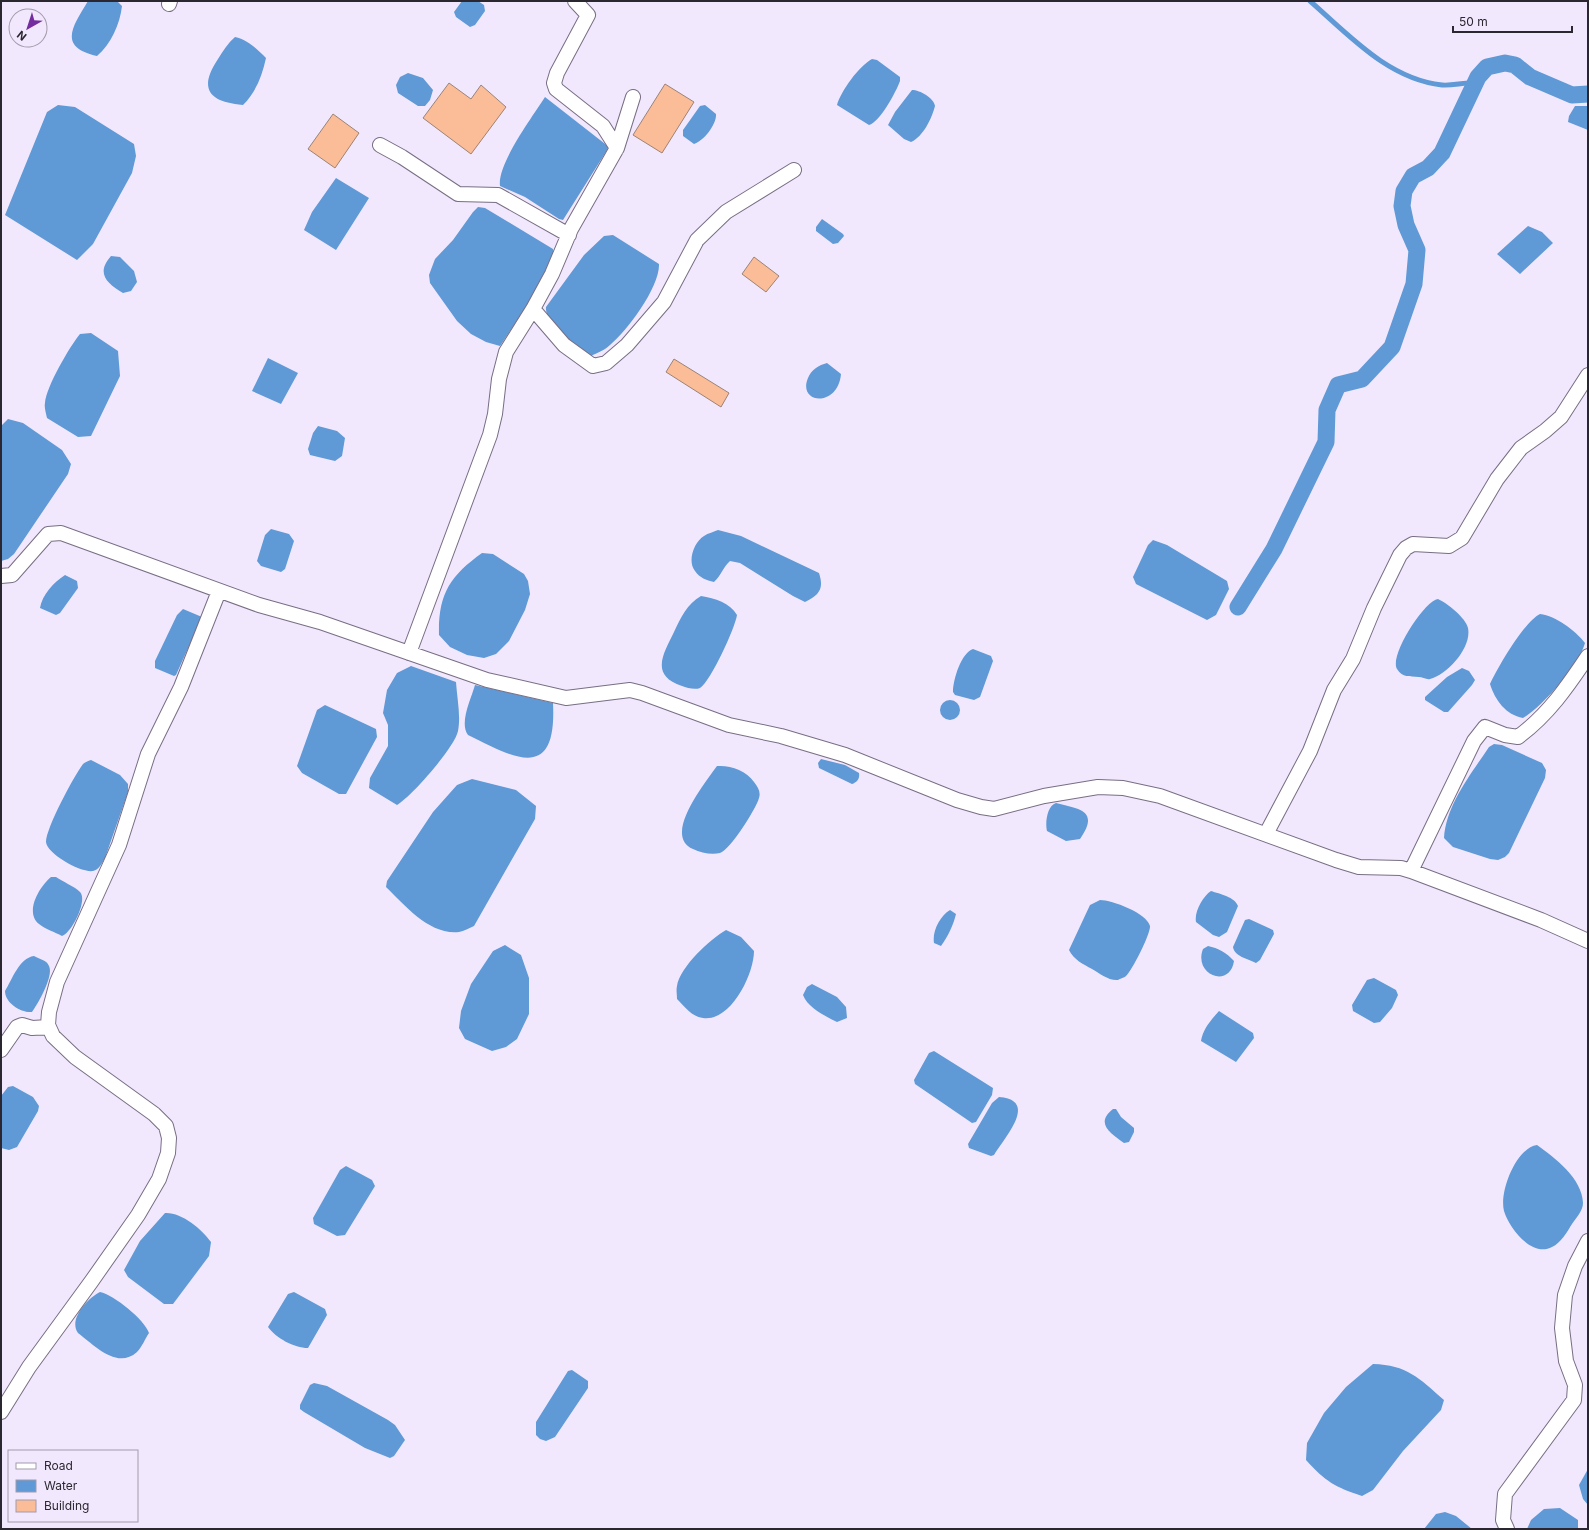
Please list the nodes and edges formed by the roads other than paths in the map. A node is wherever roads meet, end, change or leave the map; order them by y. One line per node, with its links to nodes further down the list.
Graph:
1 (575, 1): 4 (street)
2 (633, 97): 4 (street)
3 (380, 145): 6 (street)
4 (617, 148): 6 (street)
5 (794, 170): 7 (street)
6 (569, 235): 7 (street)
7 (533, 309): 11 (street)
8 (1588, 375): 13 (street)
9 (1, 576): 10 (street)
10 (219, 590): 11 (street); 16 (street)
11 (408, 653): 13 (street)
12 (1588, 656): 14 (street)
13 (1266, 834): 14 (street)
14 (1411, 871): 15 (street)
15 (1588, 941)
16 (49, 1027): 17 (street); 19 (street)
17 (1, 1050)
18 (1588, 1241): 20 (street)
19 (1, 1412)
20 (1507, 1529)

